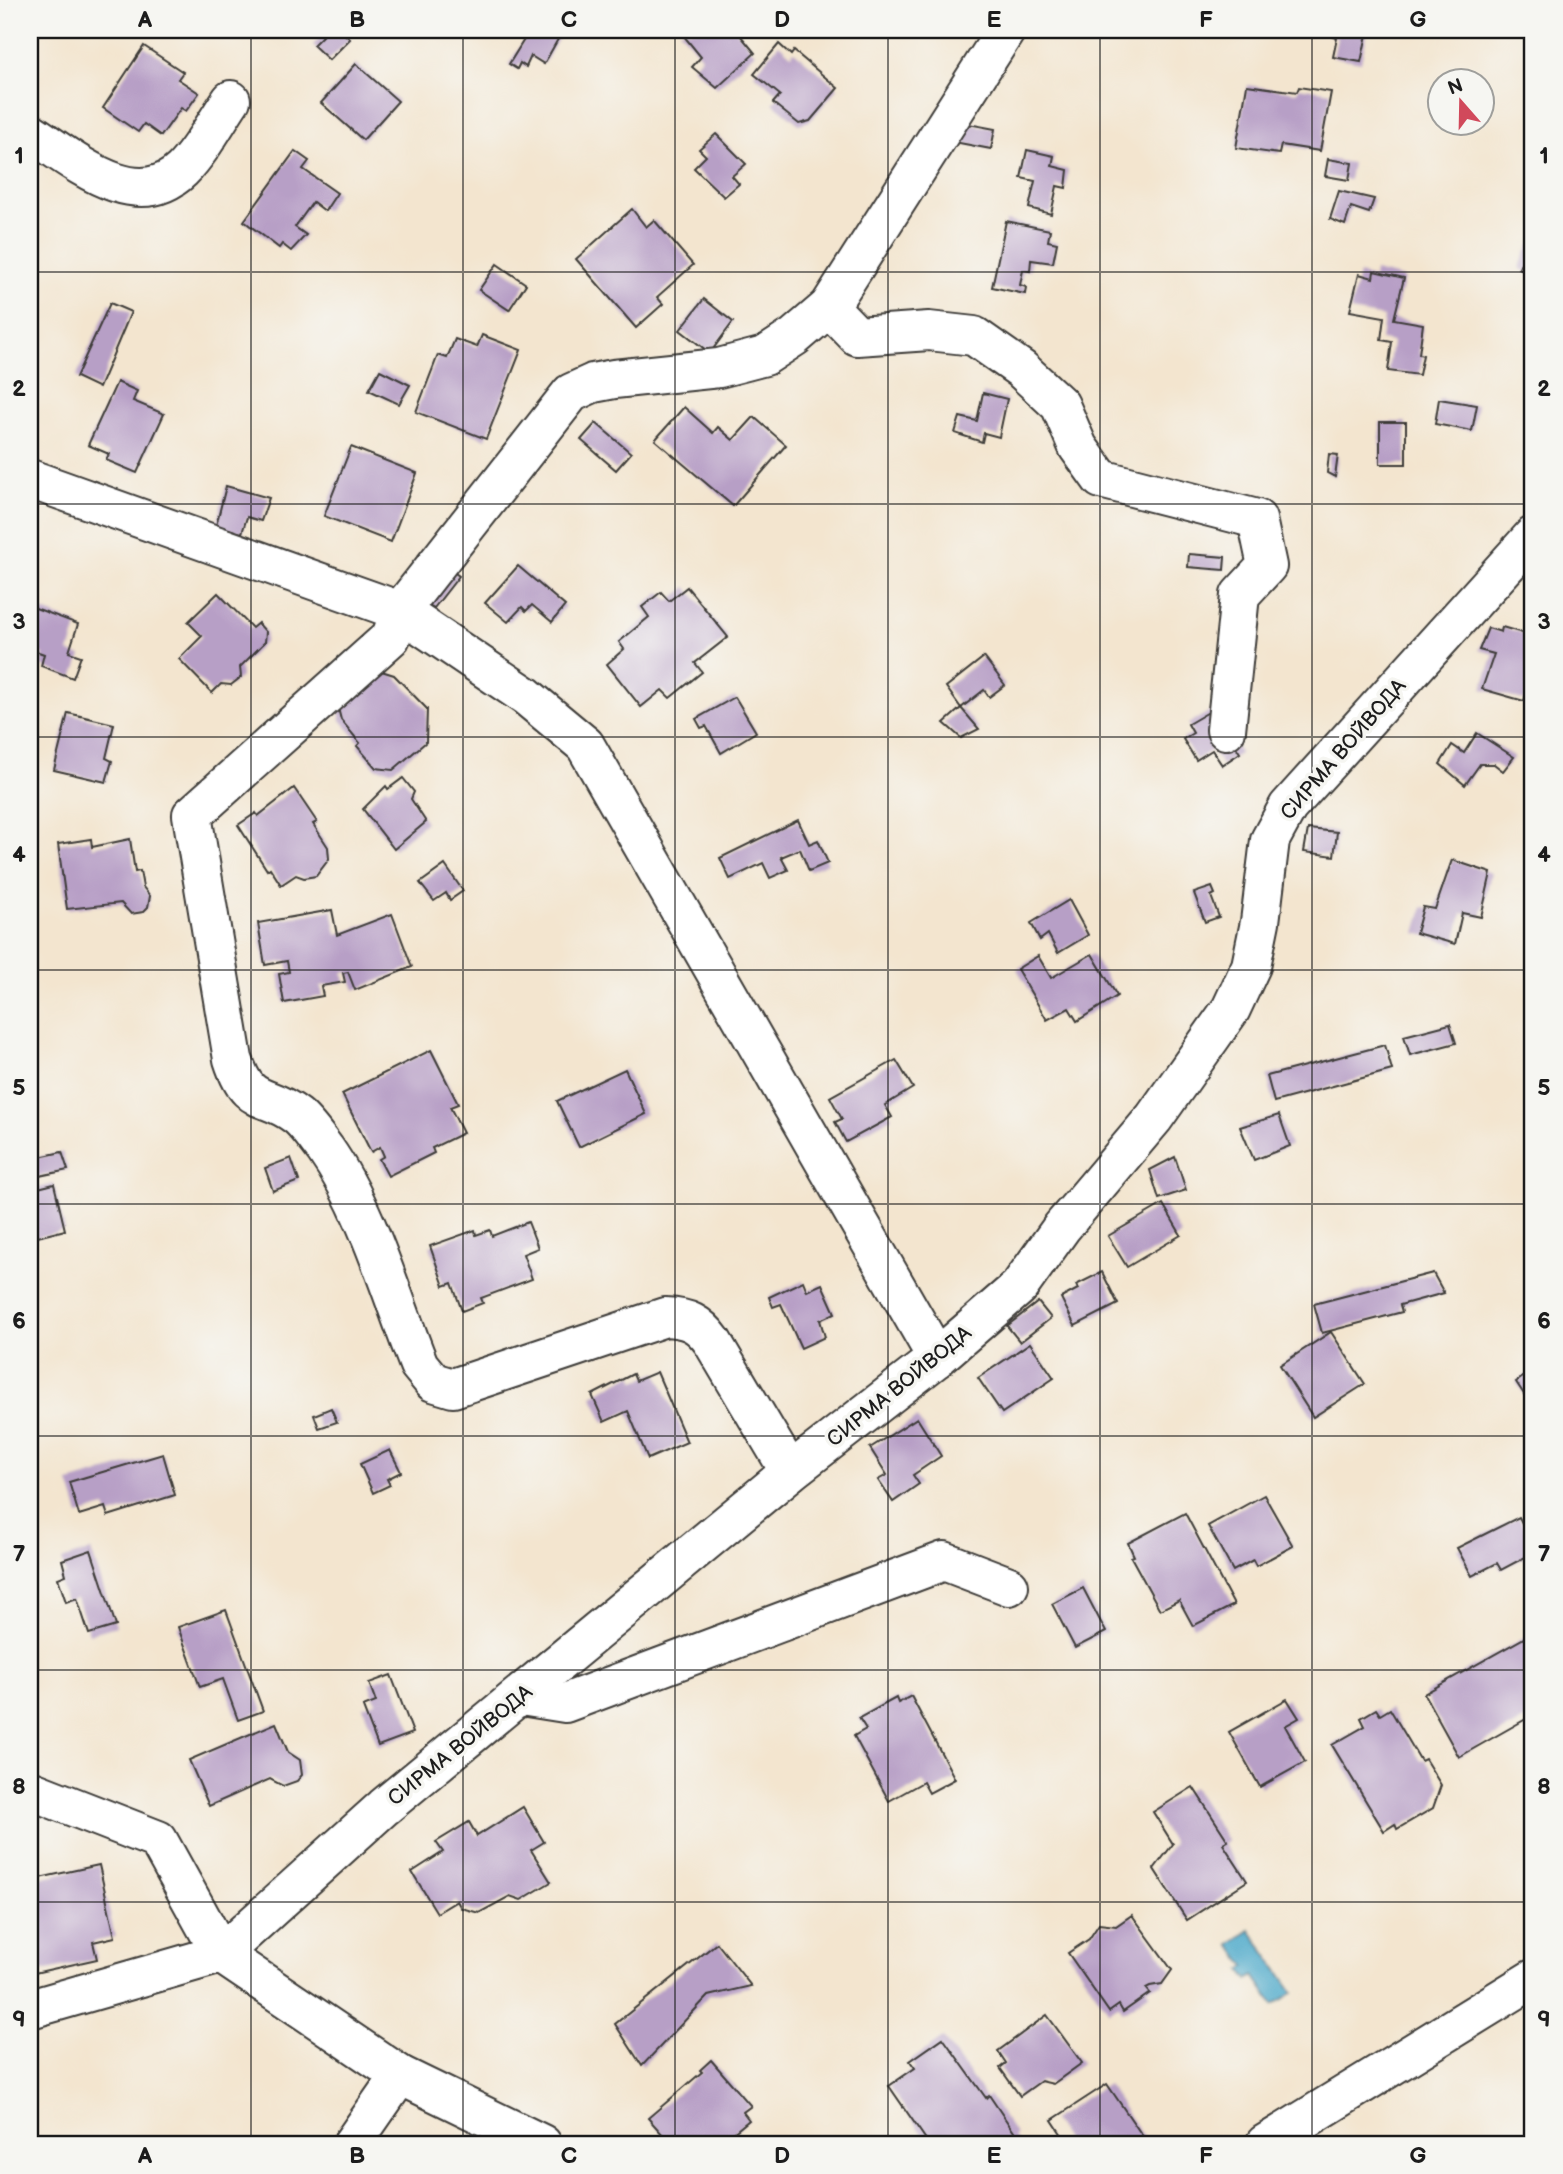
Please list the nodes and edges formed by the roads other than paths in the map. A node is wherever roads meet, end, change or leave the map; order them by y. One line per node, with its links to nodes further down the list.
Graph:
1 (1006, 30): 4 (street)
2 (232, 100): 3 (street)
3 (30, 132)
4 (829, 307): 7 (street); 8 (street)
5 (30, 480): 7 (street)
6 (1533, 536): 9 (street, СИРМА ВОЙВОДА)
7 (400, 611): 9 (street); 10 (street)
8 (1226, 730)
9 (937, 1359): 10 (street, СИРМА ВОЙВОДА)
10 (790, 1472): 12 (street, СИРМА ВОЙВОДА)
11 (1009, 1586): 12 (street)
12 (521, 1696): 14 (street, СИРМА ВОЙВОДА)
13 (30, 1790): 14 (street)
14 (221, 1954): 16 (street, СИРМА ВОЙВОДА); 17 (street)
15 (1533, 1979): 20 (street)
16 (30, 2009)
17 (400, 2075): 18 (street); 19 (street)
18 (352, 2144)
19 (542, 2144)
20 (1265, 2144)

